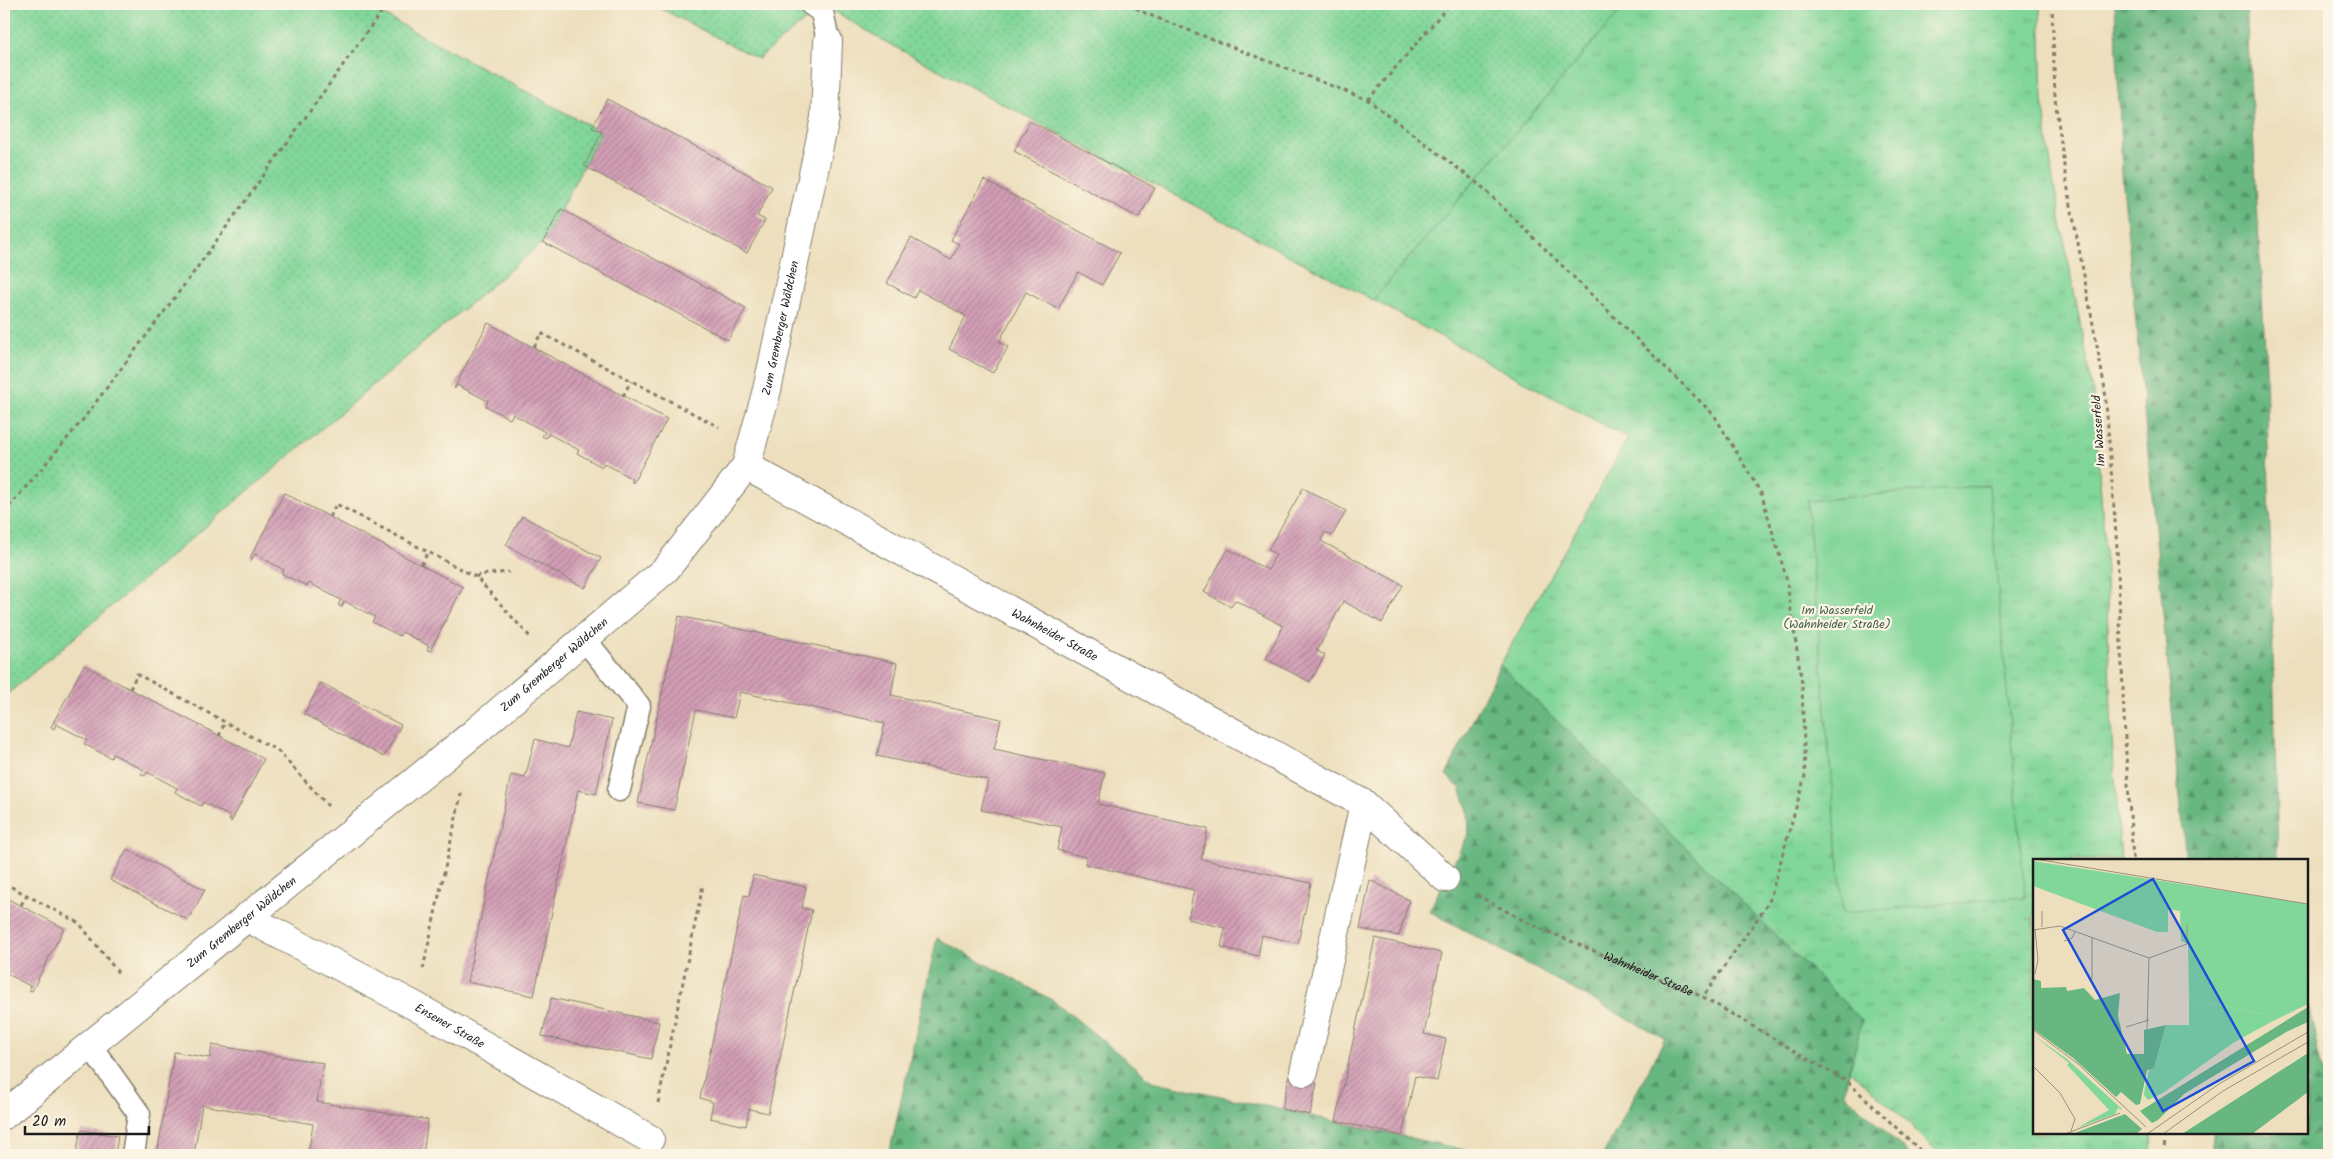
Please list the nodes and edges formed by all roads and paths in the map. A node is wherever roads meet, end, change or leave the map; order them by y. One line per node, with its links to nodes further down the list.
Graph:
1 (387, 4): 12 (path)
2 (811, 4): 6 (lane)
3 (1129, 4): 7 (path)
4 (1450, 4): 7 (path)
5 (2052, 4): 27 (path, Im Wasserfeld)
6 (828, 41): 11 (street, Zum Gremberger Wäldchen)
7 (1368, 100): 34 (path)
8 (534, 348): 9 (path)
9 (631, 381): 10 (path); 11 (path)
10 (623, 396)
11 (749, 455): 18 (street, Zum Gremberger Wäldchen); 25 (street, Wahnheider Straße)
12 (4, 514)
13 (330, 517): 14 (path)
14 (428, 552): 15 (path); 17 (path)
15 (421, 565)
16 (509, 572): 17 (path)
17 (476, 577): 19 (path)
18 (584, 639): 19 (street, Zum Gremberger Wäldchen); 24 (lane)
19 (554, 665): 22 (street, Zum Gremberger Wäldchen)
20 (130, 689): 21 (path)
21 (225, 722): 23 (path); 26 (path)
22 (474, 733): 26 (street, Zum Gremberger Wäldchen); 36 (path)
23 (219, 736)
24 (619, 790)
25 (1364, 804): 28 (street, Wahnheider Straße); 38 (street)
26 (351, 832): 33 (street, Zum Gremberger Wäldchen)
27 (2133, 859)
28 (1445, 878): 34 (path, Wahnheider Straße)
29 (4, 882): 31 (path)
30 (703, 885): 41 (path)
31 (27, 895): 32 (path); 35 (path)
32 (21, 906)
33 (246, 917): 35 (street, Zum Gremberger Wäldchen); 36 (street, Ensener Straße)
34 (1703, 997): 43 (path, Wahnheider Straße)
35 (142, 1002): 37 (street, Zum Gremberger Wäldchen)
36 (415, 1006): 41 (street, Ensener Straße)
37 (90, 1044): 39 (street, Zum Gremberger Wäldchen); 42 (lane)
38 (1304, 1072)
39 (4, 1115)
40 (2165, 1134): 44 (path)
41 (650, 1139)
42 (133, 1155)
43 (1926, 1155)
44 (2164, 1155)

